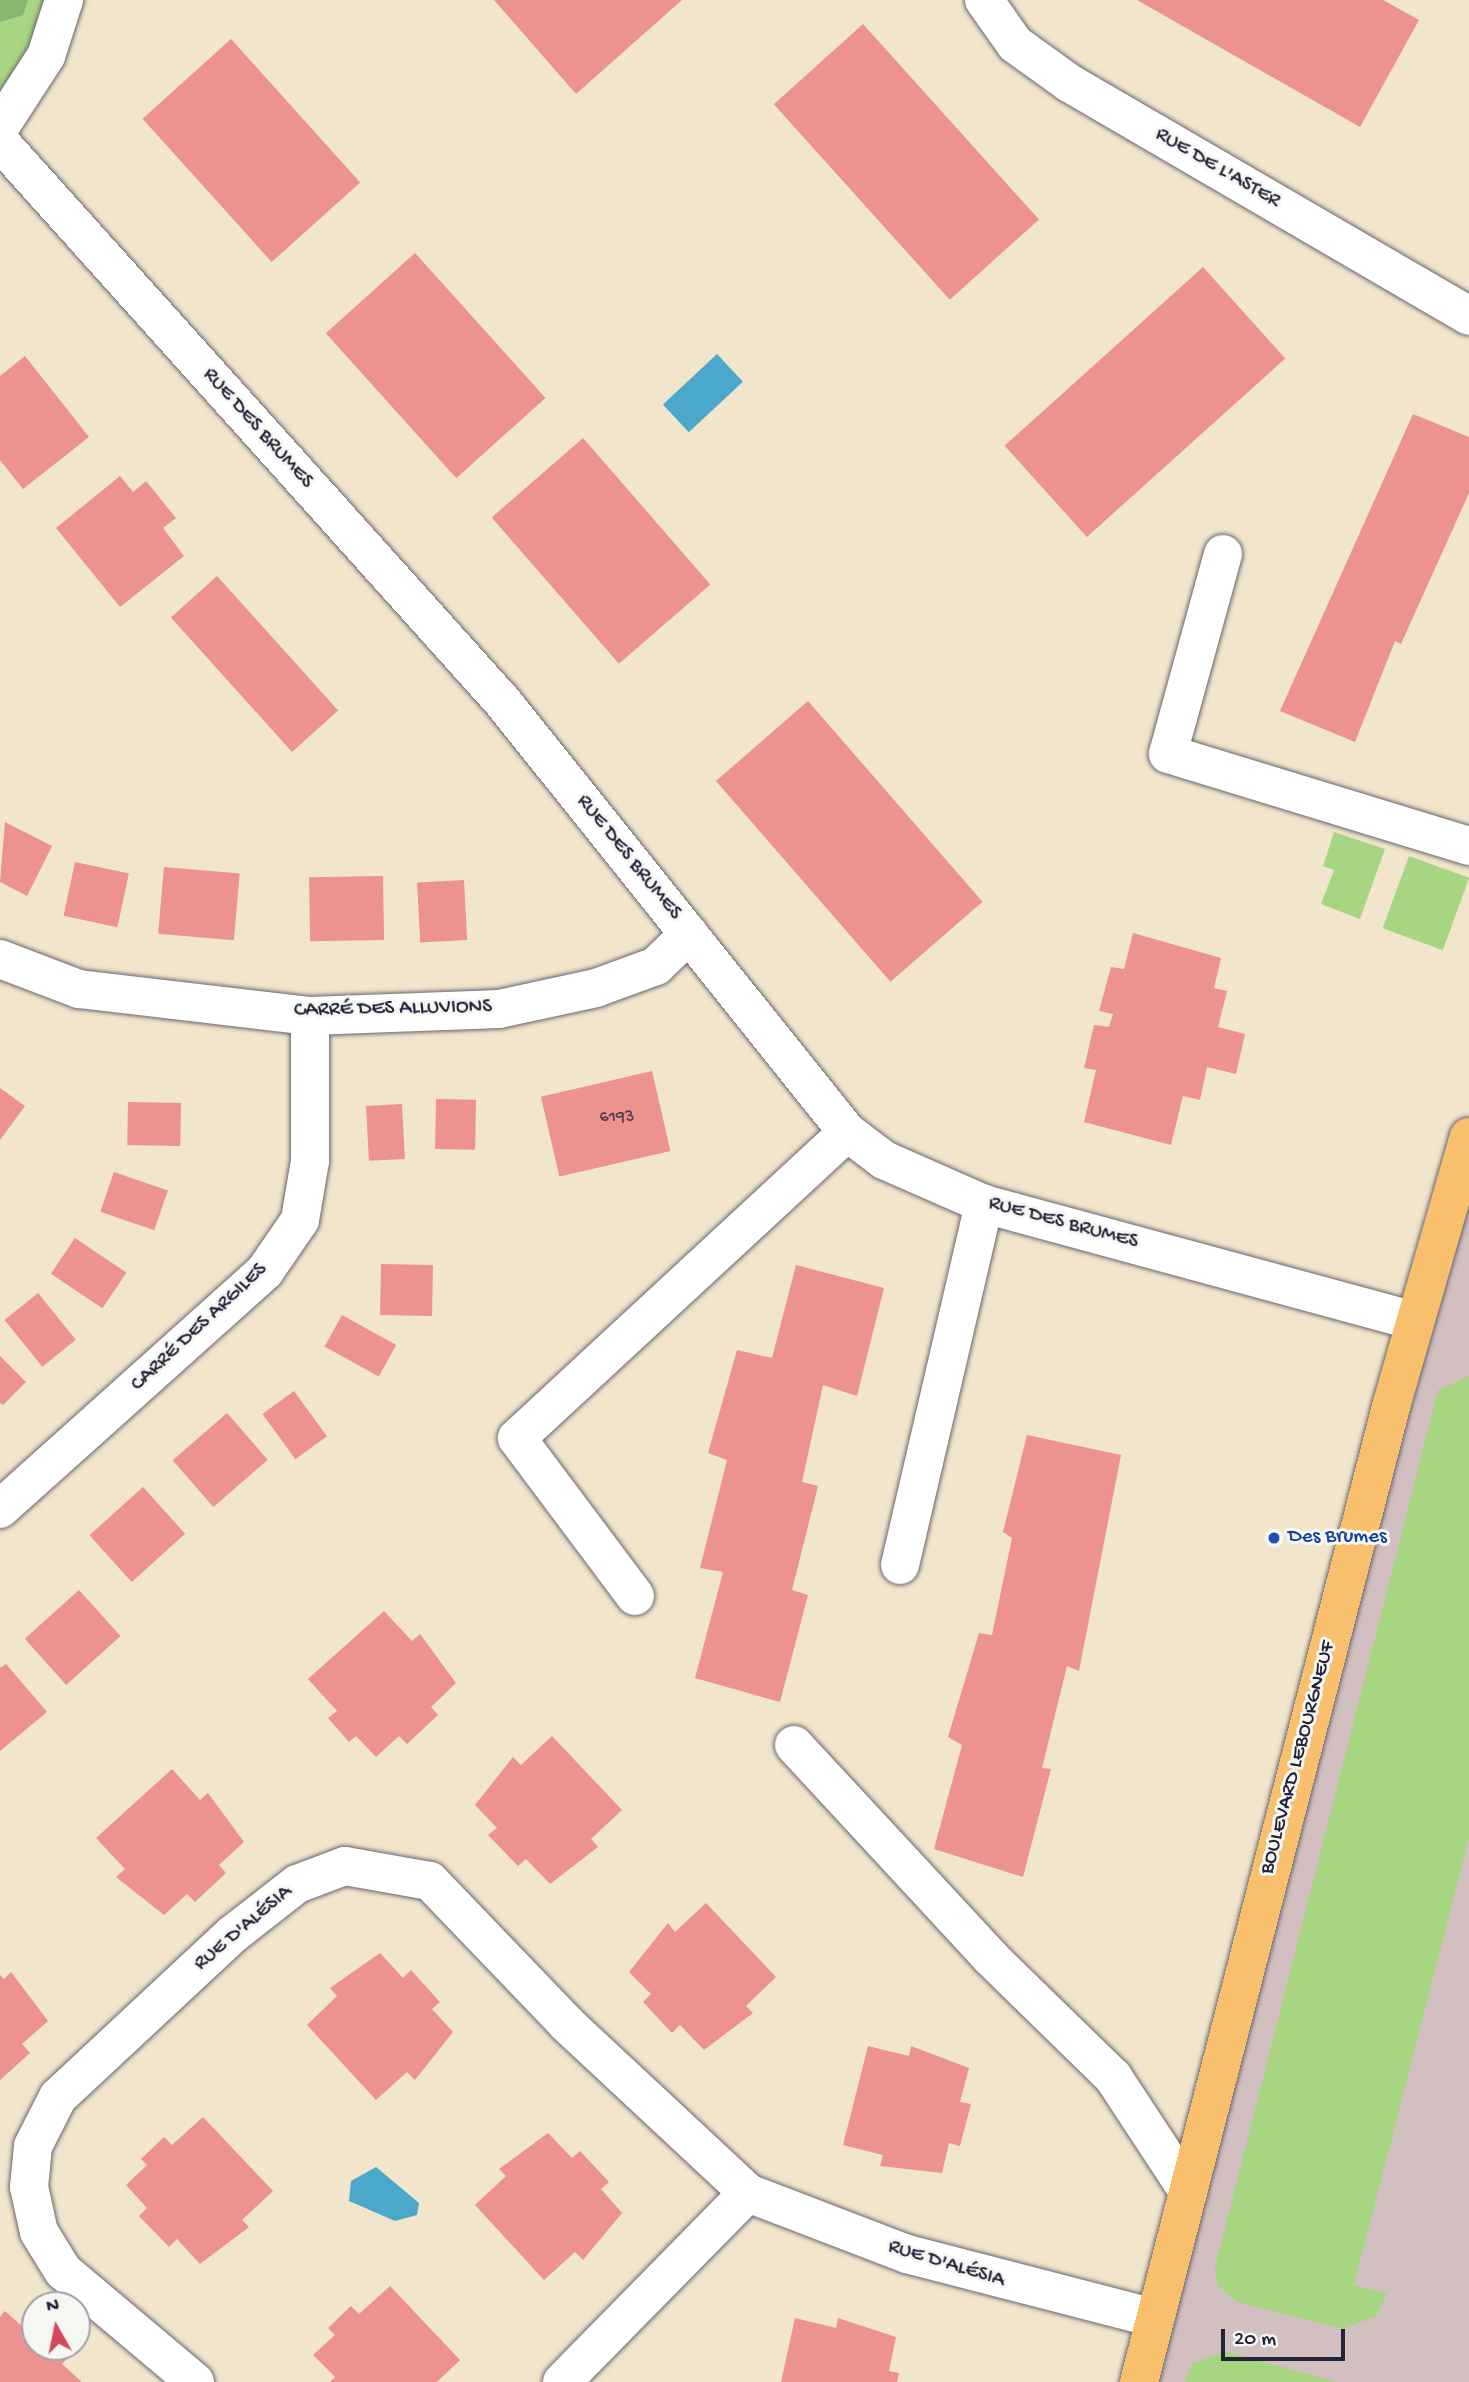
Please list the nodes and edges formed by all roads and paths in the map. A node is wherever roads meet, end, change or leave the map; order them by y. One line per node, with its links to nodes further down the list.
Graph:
1 (64, 0): 3 (street)
2 (984, 0): 5 (street, RUE DE L'ASTER)
3 (0, 127)
4 (0, 142): 8 (street, RUE DES BRUMES)
5 (1469, 316)
6 (1223, 554): 7 (street)
7 (1469, 846)
8 (689, 934): 10 (street, CARRÉ DES ALLUVIONS); 11 (street, RUE DES BRUMES)
9 (0, 959): 10 (street, CARRÉ DES ALLUVIONS)
10 (310, 1016): 15 (street, CARRÉ DES ARGILES)
11 (847, 1132): 13 (street, RUE DES BRUMES); 17 (street)
12 (1469, 1137): 14 (main road, BOULEVARD LEBOURGNEUF)
13 (984, 1204): 14 (street, RUE DES BRUMES); 16 (street)
14 (1414, 1321): 19 (main road, BOULEVARD LEBOURGNEUF)
15 (0, 1509)
16 (900, 1565)
17 (635, 1596)
18 (794, 1745): 19 (street)
19 (1186, 2188): 21 (main road, BOULEVARD LEBOURGNEUF)
20 (748, 2193): 21 (street, RUE D'ALÉSIA); 22 (street, RUE D'ALÉSIA); 23 (street)
21 (1151, 2317): 24 (main road, BOULEVARD LEBOURGNEUF)
22 (195, 2382)
23 (562, 2382)
24 (1139, 2382)

